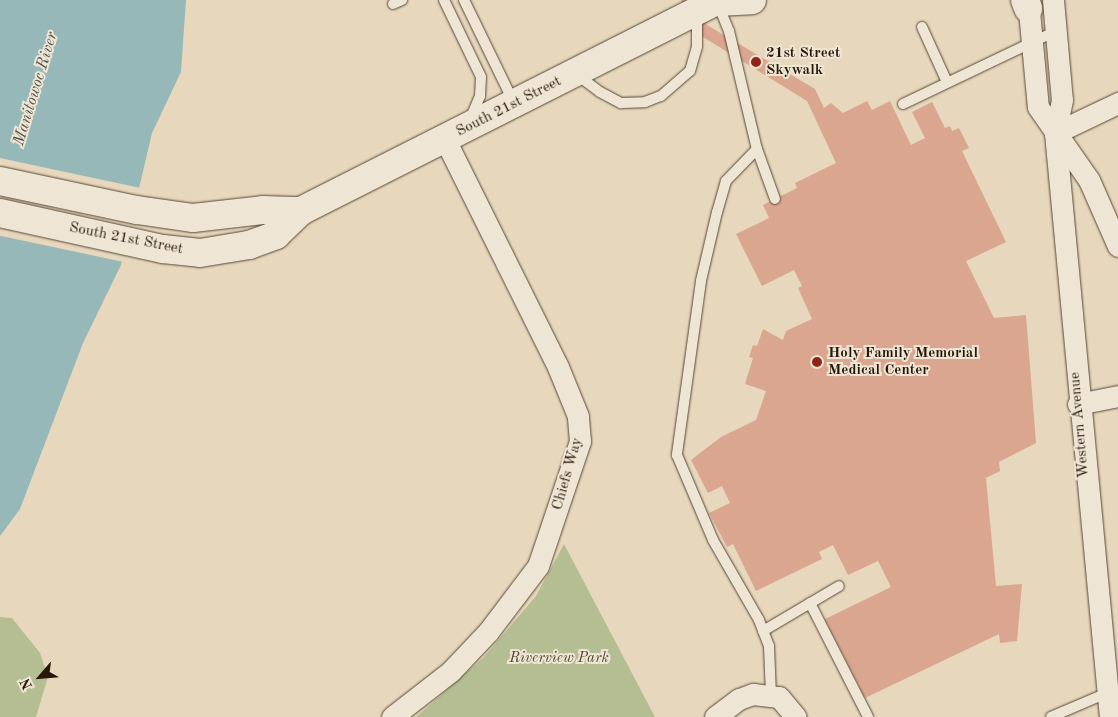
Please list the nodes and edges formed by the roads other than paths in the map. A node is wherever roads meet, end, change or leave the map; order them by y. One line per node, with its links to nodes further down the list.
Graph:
1 (444, 0): 16 (lane)
2 (464, 0): 13 (lane)
3 (752, 0): 6 (main road, South 21st Street)
4 (1053, 0): 8 (street, Western Avenue)
5 (1027, 3): 9 (street, Western Avenue)
6 (711, 5): 10 (main road, South 21st Street); 10 (lane); 17 (lane)
7 (922, 27): 11 (lane)
8 (1056, 31): 9 (lane); 15 (street, Western Avenue)
9 (1030, 42): 11 (lane); 15 (street, Western Avenue)
10 (575, 74): 13 (main road, South 21st Street)
11 (947, 82): 14 (lane)
12 (1118, 103): 15 (street)
13 (514, 104): 16 (main road, South 21st Street)
14 (903, 104)
15 (1055, 133): 22 (street); 24 (street, Western Avenue)
16 (455, 134): 20 (main road, South 21st Street); 30 (street, Chiefs Way)
17 (757, 149): 19 (lane); 27 (lane)
18 (0, 181): 20 (main road, South 21st Street)
19 (775, 199)
20 (301, 211): 21 (main road, South 21st Street)
21 (0, 213)
22 (1118, 246)
23 (1118, 396): 24 (street)
24 (1078, 404): 28 (street, Western Avenue)
25 (839, 586): 26 (lane)
26 (810, 603): 27 (lane); 33 (lane)
27 (763, 631): 29 (lane)
28 (1113, 691): 34 (lane); 35 (street, Western Avenue)
29 (770, 695): 31 (street); 32 (street)
30 (392, 717)
31 (715, 717)
32 (796, 717)
33 (868, 717)
34 (1051, 717)
35 (1110, 717)

